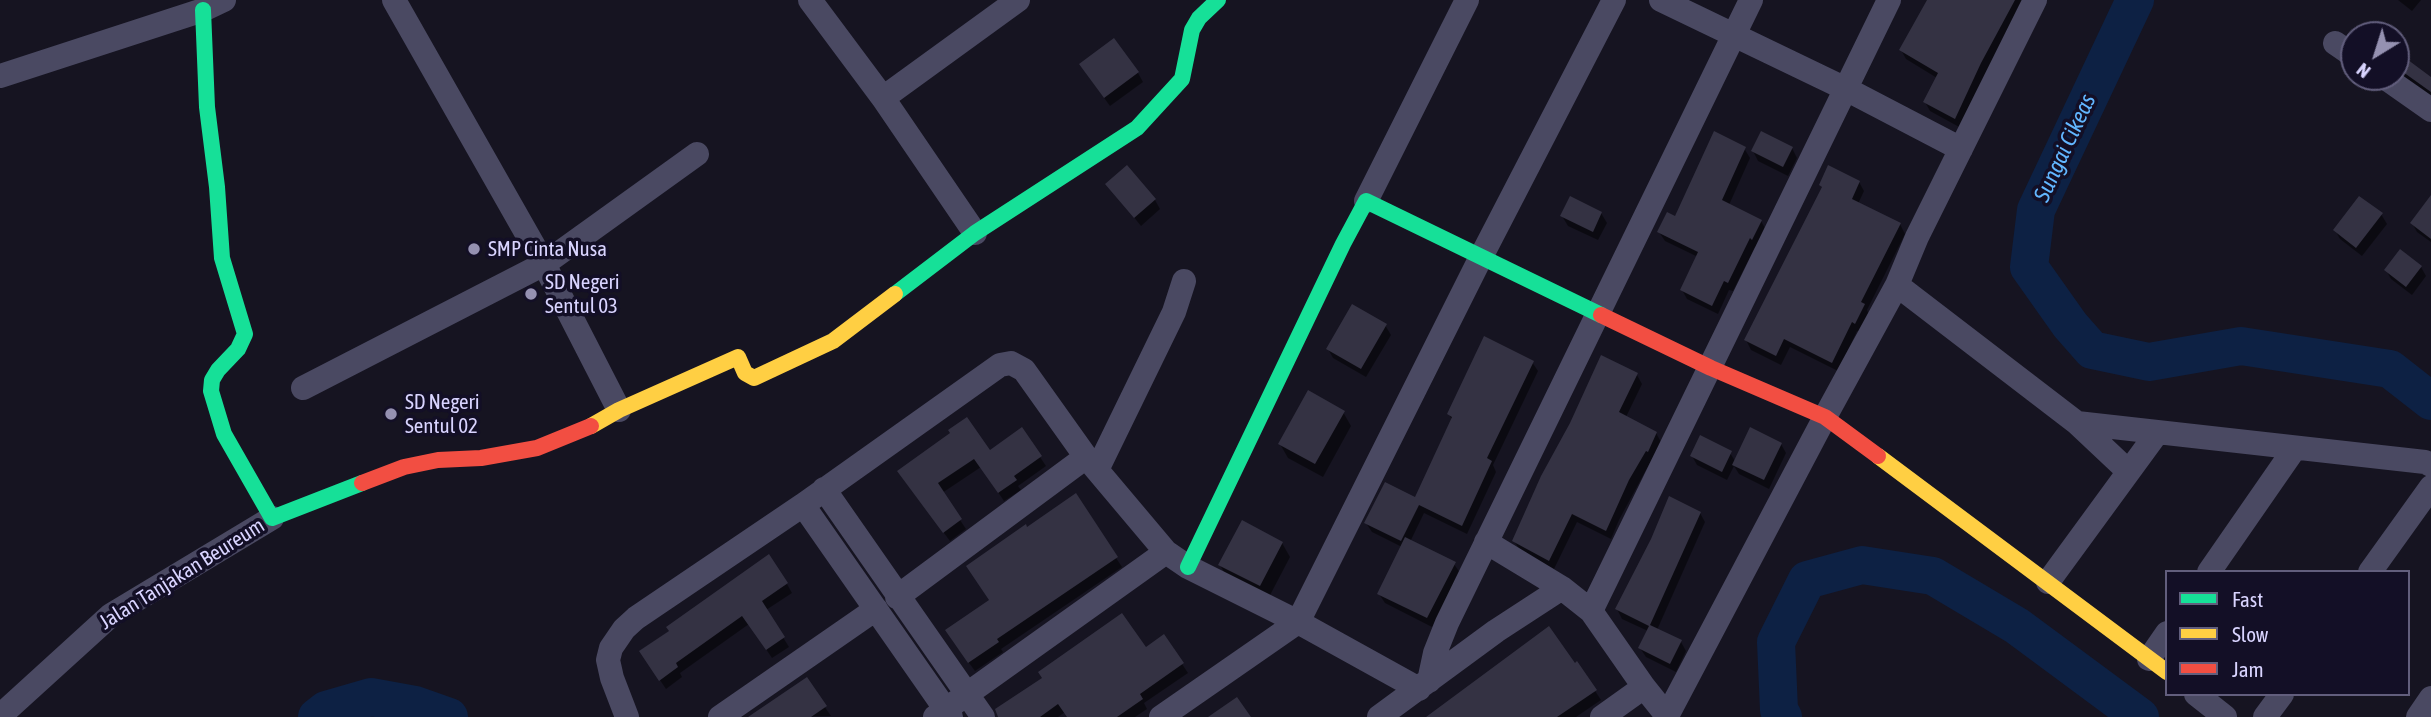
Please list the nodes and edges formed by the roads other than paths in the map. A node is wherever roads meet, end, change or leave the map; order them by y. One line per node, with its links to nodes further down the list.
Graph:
1 (394, 0): 23 (street)
2 (810, 0): 16 (street)
3 (1018, 0): 16 (street)
4 (1218, 0): 21 (street)
5 (1466, 0): 20 (street)
6 (1614, 0): 22 (street)
7 (1661, 0): 12 (street)
8 (1751, 0): 12 (street)
9 (1889, 0): 14 (street)
10 (2035, 0): 18 (street)
11 (213, 5): 13 (street); 40 (street)
12 (1733, 36): 14 (street); 26 (street)
13 (0, 76)
14 (1846, 89): 18 (street); 27 (street)
15 (2404, 91): 17 (street)
16 (883, 98): 21 (street)
17 (2431, 110)
18 (1961, 149): 25 (street)
19 (697, 154): 23 (street)
20 (1366, 201): 22 (street); 43 (street)
21 (975, 233): 29 (street)
22 (1481, 257): 26 (street); 51 (street)
23 (544, 264): 28 (street); 29 (street)
24 (1184, 281): 34 (street)
25 (1897, 285): 30 (street); 31 (street)
26 (1599, 313): 27 (street); 41 (street)
27 (1711, 368): 30 (street); 50 (street)
28 (303, 388)
29 (619, 410): 40 (street)
30 (1825, 417): 46 (street); 68 (street)
31 (2077, 424): 32 (street); 36 (street)
32 (2157, 433): 33 (street); 36 (street)
33 (2295, 448): 35 (street); 44 (street)
34 (1092, 463): 38 (street); 42 (street); 48 (street)
35 (2431, 465)
36 (2128, 471): 46 (street)
37 (2431, 487): 45 (street)
38 (824, 489): 39 (street); 48 (street)
39 (803, 505): 49 (street); 62 (street)
40 (272, 518): 61 (street, Jalan Tanjakan Beureum)
41 (1486, 542): 47 (street); 54 (street)
42 (1166, 552): 43 (street); 56 (street)
43 (1188, 567): 51 (street)
44 (2210, 570)
45 (2371, 570)
46 (2048, 582): 53 (street)
47 (1562, 588): 50 (street); 54 (street)
48 (897, 597): 56 (street)
49 (876, 609): 60 (street); 63 (street)
50 (1591, 611): 55 (street)
51 (1298, 622): 54 (street); 65 (street)
52 (2165, 640): 53 (street)
53 (2158, 666)
54 (1424, 685): 66 (street)
55 (1644, 687): 67 (street); 68 (street)
56 (967, 695): 60 (street); 64 (street)
57 (2199, 696): 69 (street)
58 (2280, 696): 70 (street)
59 (2431, 698): 71 (street)
60 (944, 714)
61 (0, 716)
62 (626, 717)
63 (720, 717)
64 (982, 717)
65 (1161, 717)
66 (1379, 717)
67 (1602, 717)
68 (1668, 717)
69 (2225, 717)
70 (2265, 717)
71 (2418, 717)

